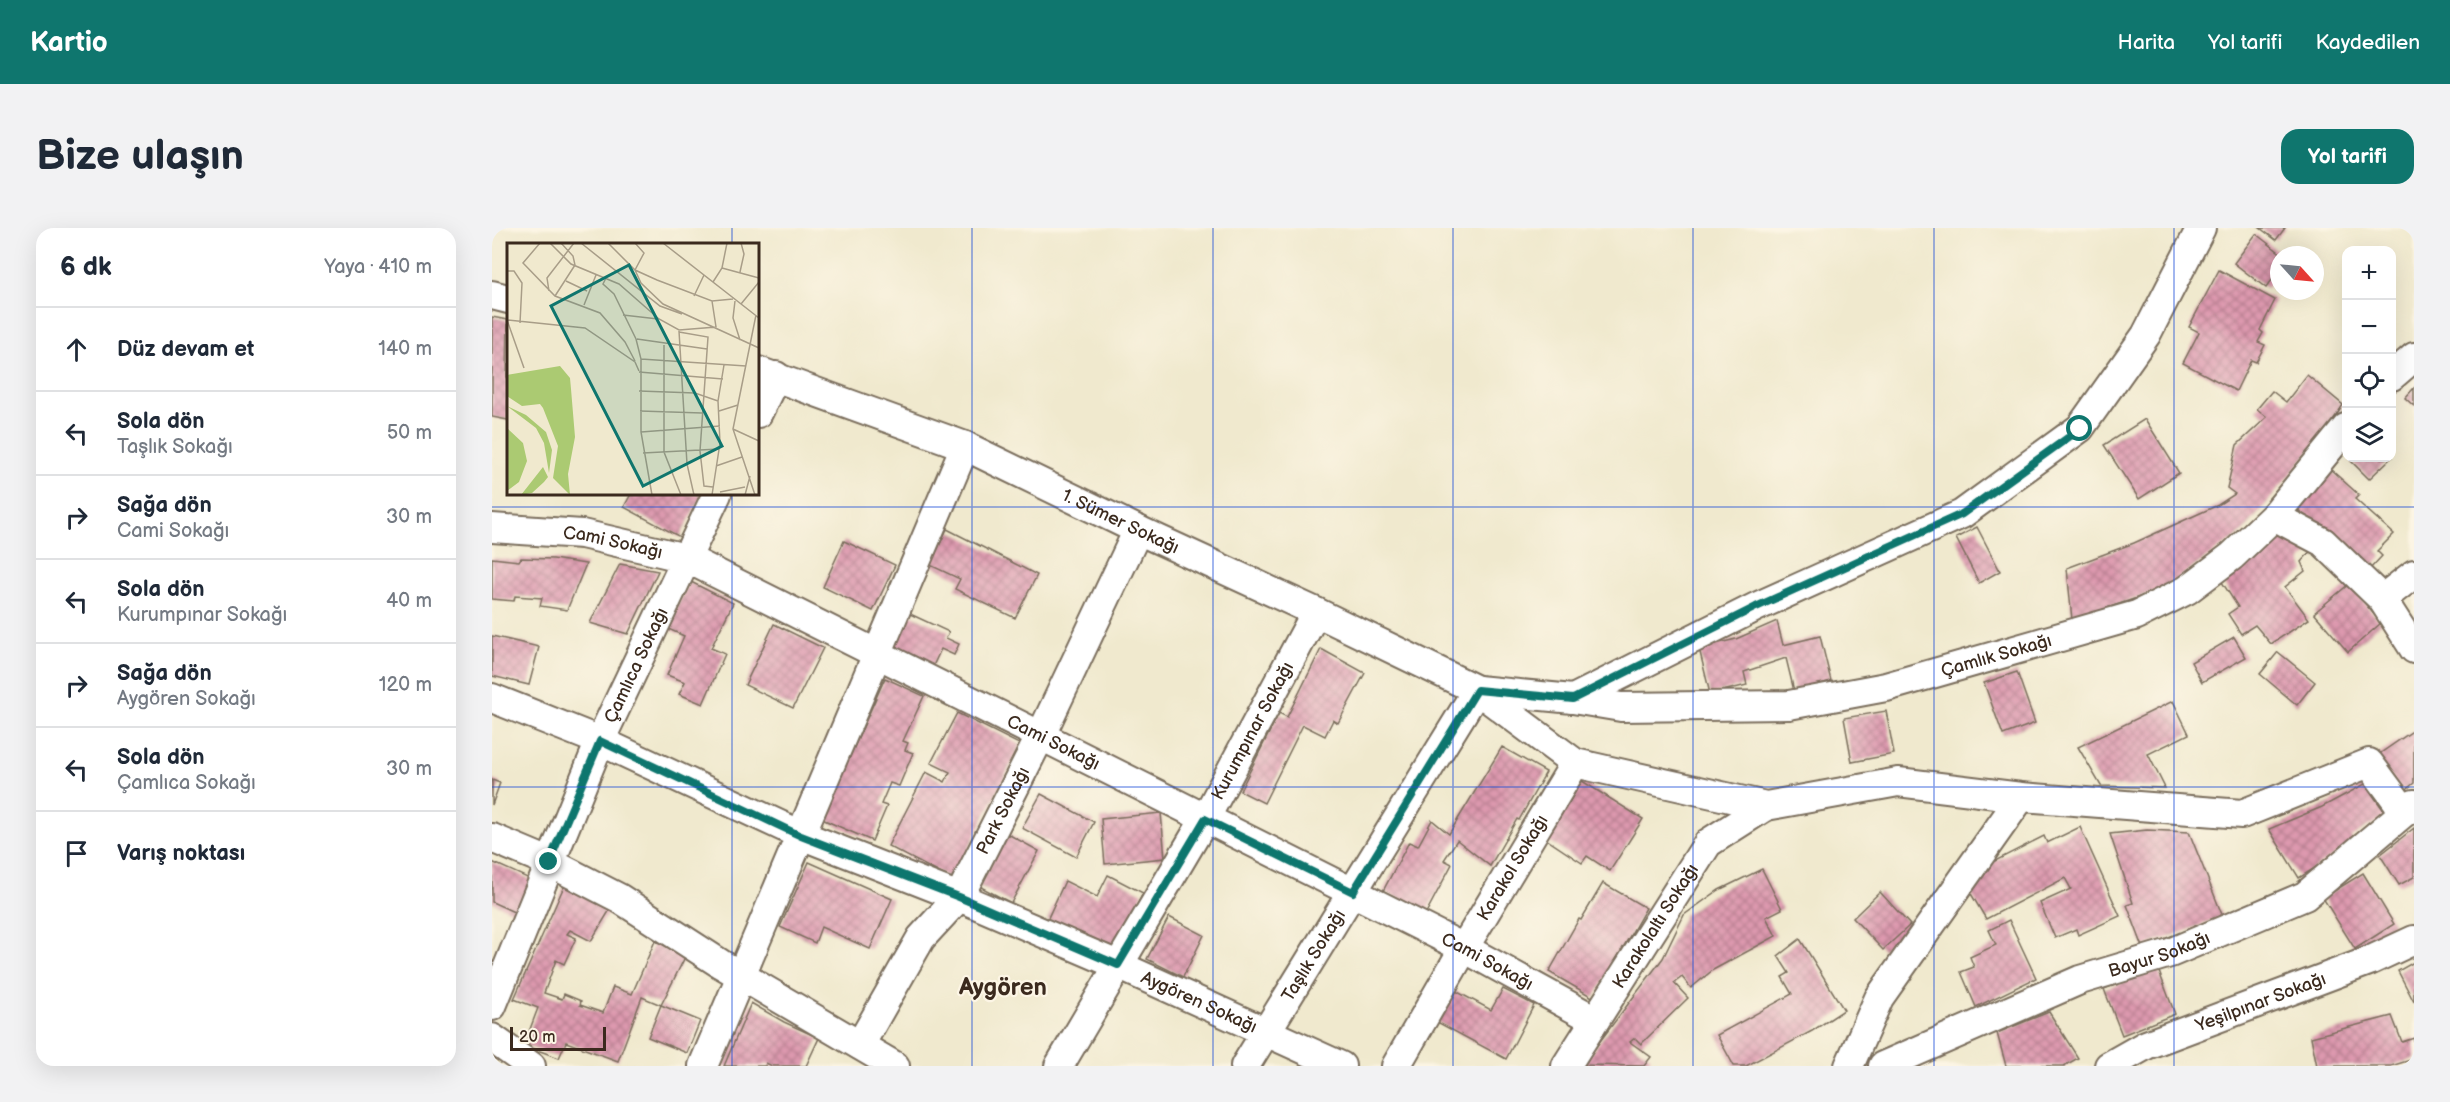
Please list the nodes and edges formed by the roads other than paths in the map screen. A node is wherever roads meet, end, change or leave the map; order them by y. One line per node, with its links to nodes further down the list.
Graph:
1 (2201, 228): 22 (street)
2 (492, 295): 3 (street)
3 (507, 299)
4 (2414, 357): 5 (street)
5 (2396, 372)
6 (766, 374): 7 (street); 9 (street, 1. Sümer Sokağı)
7 (759, 408)
8 (2342, 433): 11 (street, Çamlık Sokağı)
9 (965, 446): 13 (street, 1. Sümer Sokağı); 19 (street)
10 (717, 495): 14 (street, Çamlıca Sokağı)
11 (2274, 516): 16 (street); 22 (street, Çamlık Sokağı)
12 (492, 528): 14 (street, Cami Sokağı)
13 (1138, 530): 17 (street, 1. Sümer Sokağı); 23 (street, Park Sokağı)
14 (686, 558): 19 (street, Cami Sokağı); 24 (street, Çamlıca Sokağı)
15 (2414, 574): 16 (street)
16 (2382, 599): 18 (street)
17 (1316, 612): 20 (street, 1. Sümer Sokağı); 29 (street, Kurumpınar Sokağı)
18 (2414, 649)
19 (878, 654): 23 (street, Cami Sokağı); 30 (street)
20 (1477, 690): 22 (street, Çamlık Sokağı); 25 (street); 33 (street, Taşlık Sokağı)
21 (492, 698): 24 (street, Aygören Sokağı)
22 (1573, 699)
23 (1041, 735): 29 (street, Cami Sokağı); 34 (street, Park Sokağı)
24 (600, 741): 30 (street, Aygören Sokağı); 32 (street, Çamlıca Sokağı)
25 (1575, 763): 27 (street); 36 (street, Karakol Sokağı)
26 (2021, 797): 27 (street); 28 (street); 52 (street)
27 (1766, 806): 40 (street, Karakolaltı Sokağı)
28 (2410, 808): 53 (street, Bayur Sokağı)
29 (1205, 819): 33 (street, Cami Sokağı); 37 (street, Kurumpınar Sokağı)
30 (801, 836): 34 (street, Aygören Sokağı); 38 (street)
31 (492, 838): 32 (street)
32 (549, 862): 38 (street); 39 (street, Çamlıca Sokağı)
33 (1353, 892): 36 (street, Cami Sokağı); 41 (street, Taşlık Sokağı)
34 (959, 897): 37 (street, Aygören Sokağı); 43 (street, Park Sokağı)
35 (2414, 940): 54 (street, Yeşilpınar Sokağı)
36 (1464, 948): 40 (street, Cami Sokağı); 50 (street, Karakol Sokağı)
37 (1118, 965): 41 (street, Aygören Sokağı); 47 (street, Kurumpınar Sokağı)
38 (740, 975): 43 (street); 45 (street)
39 (492, 1006)
40 (1595, 1020): 51 (street, Karakolaltı Sokağı)
41 (1266, 1032): 48 (street, Taşlık Sokağı); 49 (street, Aygören Sokağı)
42 (492, 1038): 44 (street)
43 (860, 1045): 46 (street)
44 (531, 1066)
45 (703, 1066)
46 (895, 1066)
47 (1059, 1066)
48 (1245, 1066)
49 (1341, 1066)
50 (1396, 1066)
51 (1566, 1066)
52 (1849, 1066)
53 (1883, 1066)
54 (2109, 1066)

